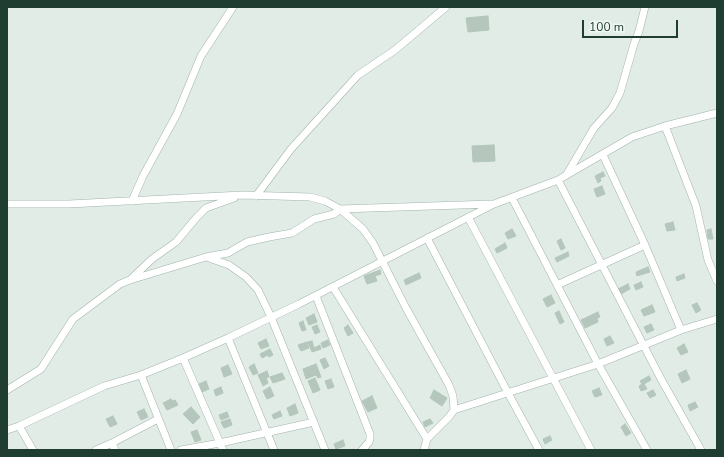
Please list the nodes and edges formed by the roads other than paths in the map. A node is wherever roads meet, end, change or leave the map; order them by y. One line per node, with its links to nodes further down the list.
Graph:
1 (233, 7): 12 (street)
2 (446, 7): 10 (street)
3 (645, 7): 7 (street)
4 (717, 113): 5 (street)
5 (666, 126): 6 (street); 23 (street)
6 (603, 155): 7 (street); 18 (street)
7 (566, 176): 8 (street)
8 (558, 180): 11 (street); 21 (street)
9 (242, 195): 10 (street); 12 (street); 22 (street)
10 (256, 196): 15 (street)
11 (512, 198): 14 (street); 24 (street)
12 (132, 201): 13 (street)
13 (7, 204)
14 (494, 204): 15 (street); 16 (street)
15 (340, 209): 19 (street); 20 (street)
16 (468, 217): 17 (street); 35 (street)
17 (427, 238): 20 (street); 37 (street)
18 (645, 246): 21 (street); 29 (street)
19 (206, 257): 22 (street); 27 (street)
20 (382, 262): 25 (street); 38 (street)
21 (602, 265): 24 (street); 31 (street)
22 (130, 280): 36 (street)
23 (717, 281)
24 (557, 285): 33 (street)
25 (333, 287): 26 (street); 44 (street)
26 (316, 296): 27 (street); 54 (street)
27 (271, 317): 30 (street); 40 (street)
28 (717, 319): 29 (street)
29 (681, 330): 31 (street)
30 (228, 338): 32 (street); 43 (street)
31 (644, 345): 33 (street); 59 (street)
32 (183, 358): 34 (street); 46 (street)
33 (598, 364): 35 (street); 47 (street)
34 (141, 375): 39 (street); 41 (street)
35 (554, 378): 37 (street); 57 (street)
36 (7, 390)
37 (508, 393): 38 (street); 56 (street)
38 (454, 410): 44 (street)
39 (158, 419): 45 (street); 50 (street)
40 (314, 422): 43 (street); 53 (street)
41 (19, 426): 42 (street); 48 (street)
42 (7, 430)
43 (267, 432): 46 (street); 52 (street)
44 (427, 438): 55 (street)
45 (114, 447): 49 (street)
46 (222, 447): 51 (street)
47 (646, 448): 58 (street)
48 (33, 450)
49 (96, 450)
50 (170, 450)
51 (181, 450)
52 (274, 450)
53 (325, 450)
54 (362, 450)
55 (424, 450)
56 (539, 450)
57 (591, 450)
58 (638, 450)
59 (701, 450)

